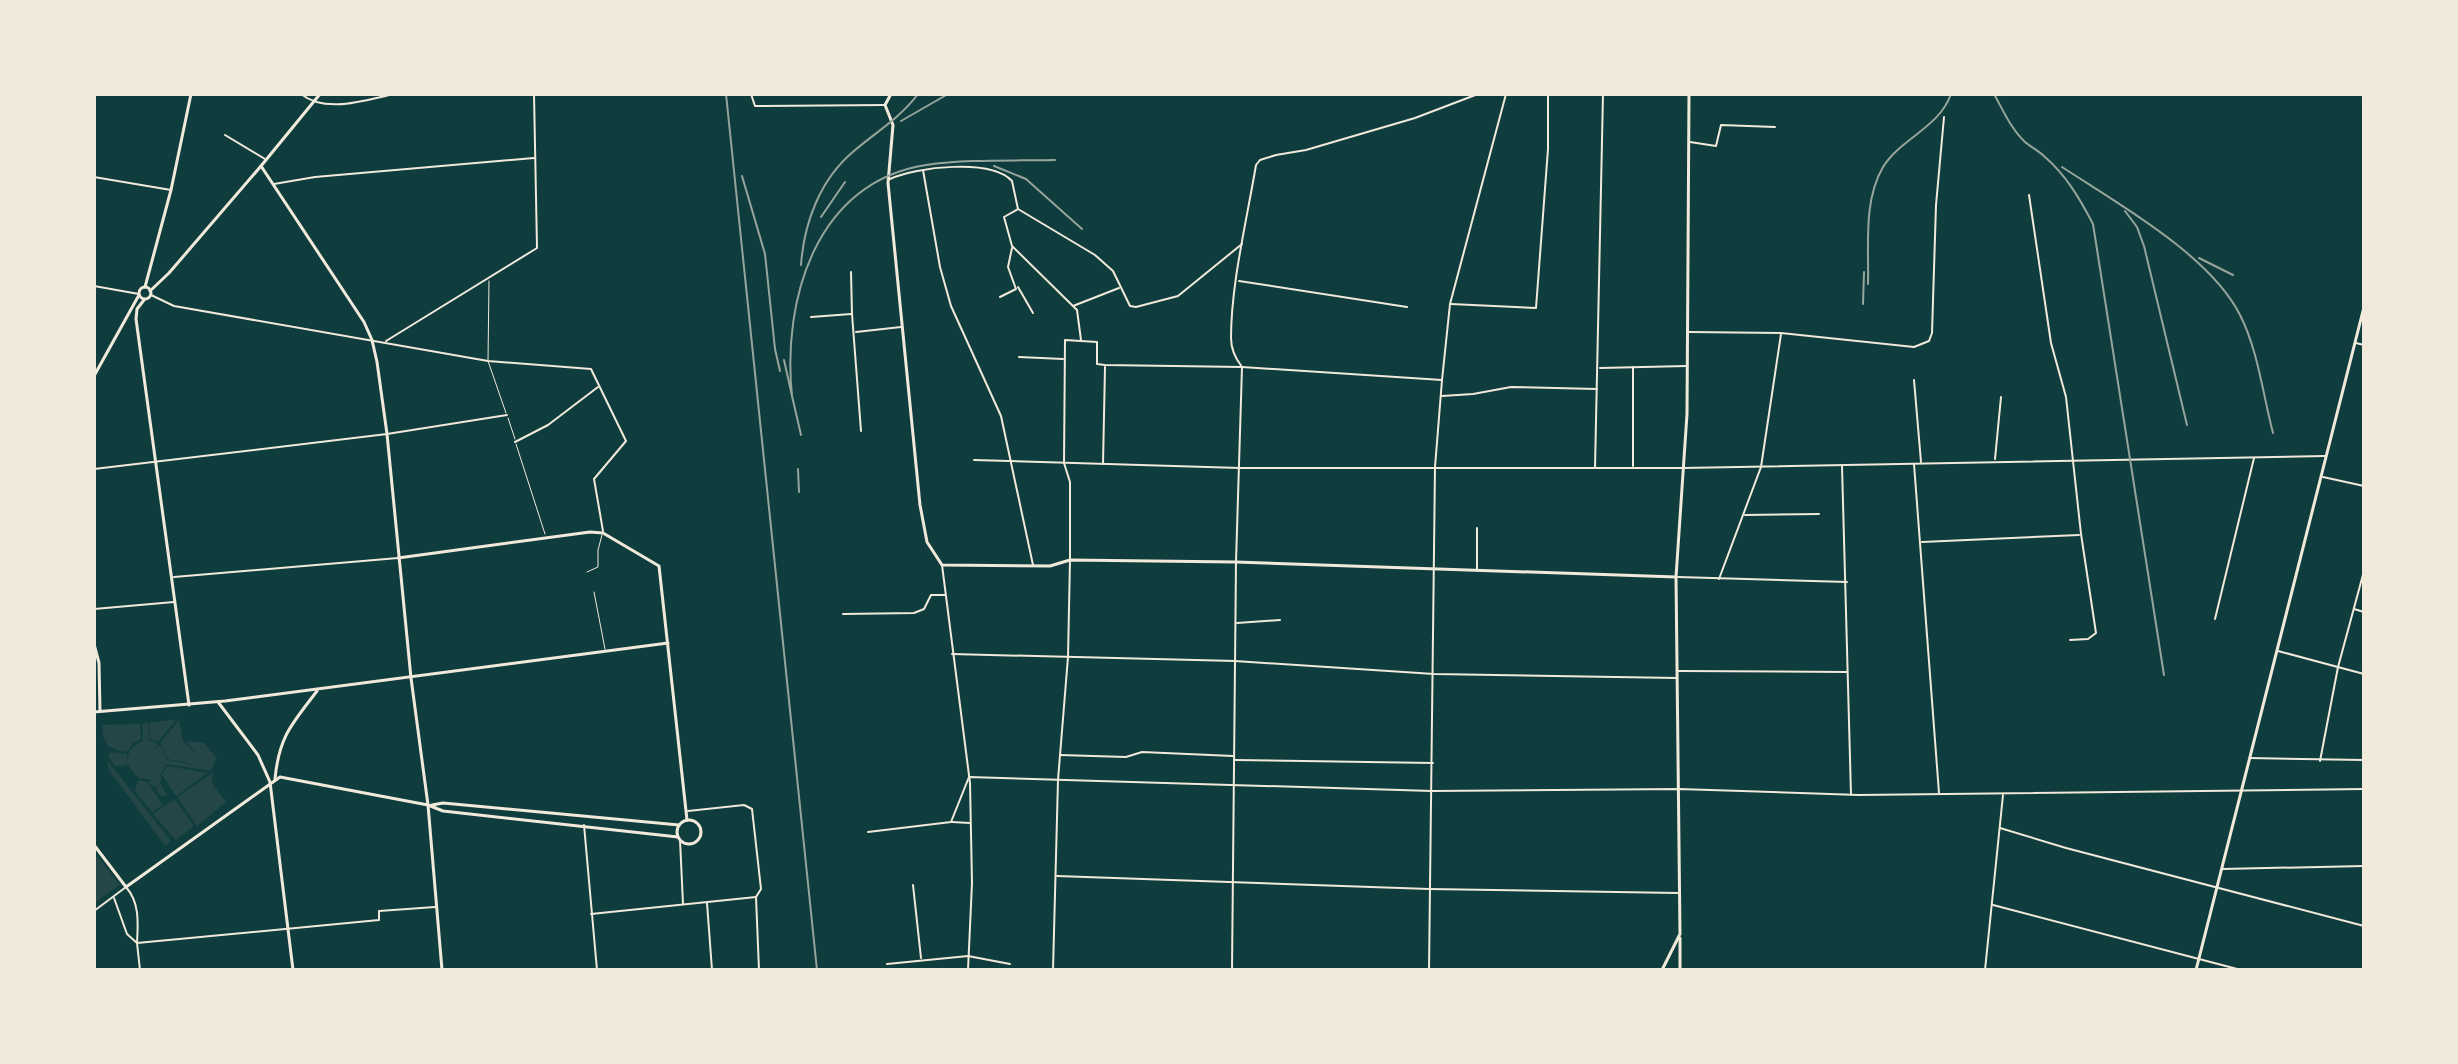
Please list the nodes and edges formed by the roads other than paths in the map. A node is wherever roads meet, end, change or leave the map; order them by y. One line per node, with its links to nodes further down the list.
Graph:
1 (191, 94): 26 (street)
2 (301, 94): 13 (street)
3 (320, 94): 13 (street)
4 (394, 94): 13 (street)
5 (534, 94): 19 (street)
6 (751, 94): 14 (street)
7 (891, 94): 14 (street)
8 (1478, 94): 29 (street)
9 (1506, 94): 42 (street)
10 (1548, 94): 42 (street)
11 (1603, 94): 67 (street)
12 (1689, 94): 18 (street)
13 (312, 103): 20 (street)
14 (885, 105): 24 (street)
15 (1944, 117): 54 (street)
16 (1775, 127): 18 (street)
17 (225, 135): 20 (street)
18 (1689, 142): 53 (street)
19 (535, 158): 25 (street); 32 (street)
20 (266, 159): 21 (street)
21 (261, 166): 25 (street); 38 (street)
22 (923, 170): 24 (street); 28 (street); 85 (street)
23 (94, 177): 26 (street)
24 (888, 181): 51 (street)
25 (272, 184): 55 (street)
26 (171, 190): 36 (street)
27 (2029, 195): 81 (street)
28 (1018, 209): 30 (street); 37 (street)
29 (1244, 243): 33 (street); 37 (street)
30 (1012, 246): 34 (street); 43 (street)
31 (851, 272): 48 (street)
32 (489, 277): 57 (street); 62 (lane)
33 (1237, 281): 44 (street); 65 (street)
34 (1016, 285): 40 (street); 46 (street)
35 (94, 286): 39 (street)
36 (145, 287): 38 (street); 39 (street)
37 (1120, 287): 43 (street)
38 (150, 293): 41 (street); 55 (street)
39 (139, 295): 41 (street); 47 (street)
40 (1000, 297)
41 (144, 300): 50 (street)
42 (1450, 304): 69 (street)
43 (1073, 306): 56 (street)
44 (1407, 307)
45 (2364, 307): 58 (street)
46 (1033, 313)
47 (126, 314): 50 (street); 68 (street)
48 (852, 314): 49 (street); 52 (street)
49 (811, 317)
50 (136, 319): 84 (street)
51 (902, 327): 52 (street); 110 (street)
52 (854, 332): 76 (street)
53 (1687, 332): 54 (street); 64 (street)
54 (1781, 333): 92 (street)
55 (372, 340): 57 (street); 77 (street)
56 (1081, 341): 61 (street); 63 (street)
57 (384, 343): 62 (street)
58 (2355, 343): 59 (street); 79 (street)
59 (2364, 345)
60 (1019, 357): 61 (street)
61 (1064, 360): 86 (street)
62 (488, 361): 71 (street); 75 (lane)
63 (1105, 365): 65 (street); 89 (street)
64 (1687, 366): 66 (street); 96 (street)
65 (1242, 367): 69 (street); 93 (street)
66 (1633, 367): 67 (street); 95 (street)
67 (1598, 368): 72 (street)
68 (94, 376)
69 (1442, 380): 73 (street)
70 (1914, 380): 88 (street)
71 (599, 386): 78 (street); 103 (street)
72 (1597, 389): 73 (street); 94 (street)
73 (1441, 396): 91 (street)
74 (2001, 397): 83 (street)
75 (507, 415): 77 (street); 78 (lane)
76 (861, 431)
77 (387, 434): 84 (street); 107 (street)
78 (515, 442): 105 (lane)
79 (2326, 456): 80 (street); 98 (street)
80 (2254, 457): 81 (street); 127 (street)
81 (2073, 459): 83 (street); 104 (street)
82 (974, 460): 85 (street)
83 (1995, 461): 88 (street)
84 (157, 462): 97 (street); 116 (street)
85 (1012, 462): 86 (street); 111 (street)
86 (1064, 463): 89 (street); 108 (street)
87 (1913, 463): 88 (street); 90 (street); 106 (street)
88 (1921, 463)
89 (1103, 464): 93 (street)
90 (1842, 465): 92 (street); 119 (street)
91 (1435, 467): 93 (street); 94 (street); 112 (street)
92 (1761, 467): 96 (street); 101 (street)
93 (1240, 468): 109 (street)
94 (1595, 468): 95 (street)
95 (1633, 468): 96 (street)
96 (1683, 468): 117 (street)
97 (94, 469)
98 (2321, 477): 99 (street); 133 (street)
99 (2364, 486)
100 (1819, 514): 101 (street)
101 (1744, 515): 118 (street)
102 (1477, 528): 113 (street)
103 (603, 533): 105 (street); 115 (lane); 131 (street)
104 (2081, 534): 106 (street); 130 (street)
105 (546, 537): 107 (street)
106 (1921, 542): 166 (street)
107 (398, 558): 116 (street); 144 (street)
108 (1070, 560): 109 (street); 111 (street); 136 (street)
109 (1236, 562): 112 (street); 129 (street)
110 (942, 565): 111 (street); 121 (street)
111 (1033, 565)
112 (1435, 568): 113 (street); 142 (street)
113 (1477, 570): 117 (street)
114 (2364, 571): 124 (street)
115 (587, 572)
116 (172, 577): 122 (street)
117 (1676, 577): 118 (street); 140 (street)
118 (1719, 579): 119 (street)
119 (1847, 582): 141 (street)
120 (594, 592): 134 (lane)
121 (945, 595): 126 (street); 135 (street)
122 (176, 602): 123 (street); 148 (street)
123 (94, 609)
124 (2353, 609): 125 (street); 139 (street)
125 (2364, 612)
126 (843, 614)
127 (2215, 619)
128 (1280, 620): 129 (street)
129 (1235, 623): 137 (street)
130 (2070, 640)
131 (668, 643): 134 (street); 170 (street)
132 (94, 644): 138 (street)
133 (2277, 651): 139 (street); 153 (street)
134 (605, 652): 144 (street)
135 (952, 654): 136 (street); 157 (street)
136 (1068, 657): 137 (street); 151 (street)
137 (1235, 661): 142 (street); 152 (street)
138 (96, 663): 150 (street)
139 (2338, 667): 143 (street); 155 (street)
140 (1678, 671): 141 (street); 145 (street)
141 (1848, 672): 168 (street)
142 (1434, 674): 145 (street); 156 (street)
143 (2364, 674)
144 (411, 678): 146 (street); 169 (street)
145 (1677, 678): 162 (street)
146 (317, 690): 147 (street); 158 (street)
147 (218, 702): 148 (street); 160 (street)
148 (189, 705): 150 (street)
149 (94, 712): 150 (street)
150 (100, 712)
151 (1060, 755): 152 (street); 159 (street)
152 (1234, 758): 156 (street); 161 (street)
153 (2249, 758): 155 (street); 165 (street)
154 (2364, 760): 155 (street)
155 (2320, 761)
156 (1433, 763): 164 (street)
157 (969, 777): 159 (street); 173 (street); 174 (street)
158 (275, 779): 160 (street); 169 (street)
159 (1058, 780): 161 (street); 183 (street)
160 (270, 782): 187 (street); 199 (street)
161 (1234, 784): 164 (street); 184 (street)
162 (1679, 789): 164 (street); 168 (street); 189 (street)
163 (2364, 789): 165 (street)
164 (1432, 791): 188 (street)
165 (2242, 791): 167 (street); 182 (street)
166 (1940, 794): 167 (street); 168 (street)
167 (2003, 794): 177 (street)
168 (1851, 795)
169 (428, 805): 171 (street); 175 (street); 195 (street)
170 (687, 811): 172 (street); 191 (street)
171 (583, 817): 175 (street); 176 (street)
172 (687, 820): 176 (street); 179 (street)
173 (951, 822): 174 (street); 178 (street)
174 (971, 823): 202 (street)
175 (584, 825): 179 (street); 197 (street)
176 (679, 825): 179 (street)
177 (2000, 828): 186 (street); 194 (street)
178 (868, 832)
179 (679, 839): 193 (street)
180 (94, 845): 187 (street)
181 (2364, 866): 182 (street)
182 (2222, 869): 186 (street)
183 (1056, 876): 184 (street); 214 (street)
184 (1233, 883): 188 (street); 215 (street)
185 (913, 885): 203 (street)
186 (2218, 886): 198 (street); 204 (street)
187 (126, 887): 190 (street); 201 (street)
188 (1429, 889): 189 (street); 216 (street)
189 (1679, 893): 200 (street)
190 (114, 896): 196 (street); 201 (street)
191 (756, 897): 192 (street); 212 (street)
192 (707, 902): 193 (street); 211 (street)
193 (683, 905): 197 (street)
194 (1993, 905): 204 (street); 219 (street)
195 (437, 907): 199 (street); 209 (street)
196 (94, 911)
197 (591, 914): 210 (street)
198 (2364, 926)
199 (288, 927): 201 (street); 208 (street)
200 (1680, 934): 217 (street); 218 (street)
201 (137, 943): 207 (street)
202 (968, 956): 203 (street); 206 (street); 213 (street)
203 (921, 959): 205 (street)
204 (2199, 959): 220 (street); 221 (street)
205 (887, 964)
206 (1010, 964)
207 (140, 970)
208 (293, 970)
209 (442, 970)
210 (597, 970)
211 (712, 970)
212 (759, 970)
213 (968, 970)
214 (1053, 970)
215 (1232, 970)
216 (1429, 970)
217 (1662, 970)
218 (1680, 970)
219 (1985, 970)
220 (2196, 970)
221 (2241, 970)

